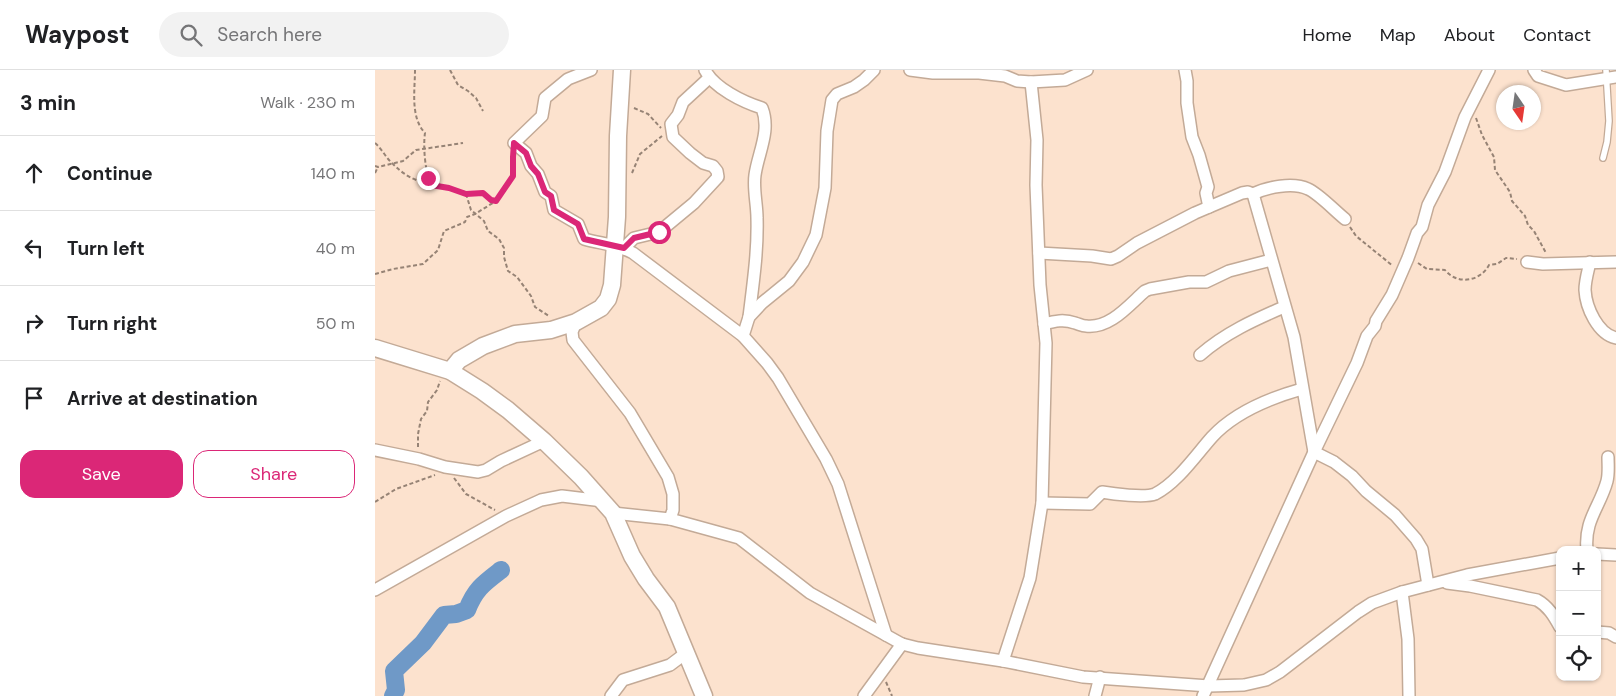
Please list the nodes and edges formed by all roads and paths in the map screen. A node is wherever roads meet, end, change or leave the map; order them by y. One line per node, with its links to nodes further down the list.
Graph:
1 (415, 70): 20 (path)
2 (449, 70): 16 (path)
3 (591, 70): 19 (street)
4 (622, 70): 15 (street)
5 (874, 70): 43 (street)
6 (910, 70): 13 (street)
7 (1087, 70): 13 (street)
8 (1185, 70): 30 (street)
9 (1489, 70): 14 (street)
10 (1535, 70): 12 (street)
11 (707, 74): 33 (street); 43 (street)
12 (1609, 75): 21 (lane)
13 (1031, 82): 34 (street)
14 (1473, 100): 35 (street); 40 (path)
15 (619, 110): 25 (path); 33 (street)
16 (483, 111)
17 (375, 143): 22 (path)
18 (463, 143): 20 (path)
19 (514, 143): 29 (path); 33 (street)
20 (425, 149): 22 (path); 26 (path)
21 (1603, 158)
22 (392, 164): 23 (path); 26 (path)
23 (376, 167): 24 (path)
24 (375, 174)
25 (629, 179)
26 (431, 185): 27 (path)
27 (466, 194): 29 (path); 31 (path)
28 (1253, 194): 30 (street); 32 (street); 36 (street)
29 (496, 201): 31 (path)
30 (1209, 207): 34 (street)
31 (475, 214): 41 (path); 45 (path)
32 (1345, 219): 35 (path)
33 (619, 246): 45 (street); 46 (street)
34 (1039, 253): 44 (street)
35 (1408, 258): 37 (path); 54 (street)
36 (1271, 260): 42 (street); 44 (street)
37 (1527, 262): 40 (street)
38 (1590, 262): 39 (street); 40 (street); 47 (street)
39 (1616, 262)
40 (1557, 264)
41 (375, 274)
42 (1284, 307): 49 (street); 51 (street)
43 (749, 317): 46 (street)
44 (1044, 324): 59 (street)
45 (570, 325): 50 (street); 62 (street)
46 (743, 336): 72 (street)
47 (1616, 338)
48 (375, 348): 50 (street)
49 (1200, 355)
50 (447, 370): 52 (street); 56 (path)
51 (1303, 389): 54 (street); 59 (street)
52 (544, 441): 57 (street); 60 (street)
53 (375, 450): 56 (street)
54 (1314, 452): 67 (street); 78 (street)
55 (1608, 457): 63 (street)
56 (419, 460): 57 (street)
57 (445, 467): 58 (path); 61 (path)
58 (375, 502)
59 (1043, 503): 76 (street)
60 (608, 507): 61 (street); 62 (street); 75 (street)
61 (505, 516): 68 (street)
62 (670, 519): 72 (street)
63 (1587, 546)
64 (1601, 554): 65 (street)
65 (1616, 555)
66 (1556, 559): 67 (street)
67 (1433, 583): 69 (street); 70 (street)
68 (375, 590)
69 (1402, 592): 78 (street); 83 (street)
70 (1556, 620)
71 (1601, 632): 73 (street)
72 (885, 636): 74 (street)
73 (1616, 637)
74 (902, 644): 76 (street); 81 (street)
75 (686, 653): 79 (street); 80 (street)
76 (1003, 661): 77 (street)
77 (1101, 677): 78 (street); 82 (street)
78 (1206, 691)
79 (611, 696)
80 (703, 696)
81 (863, 696)
82 (1095, 696)
83 (1409, 696)

